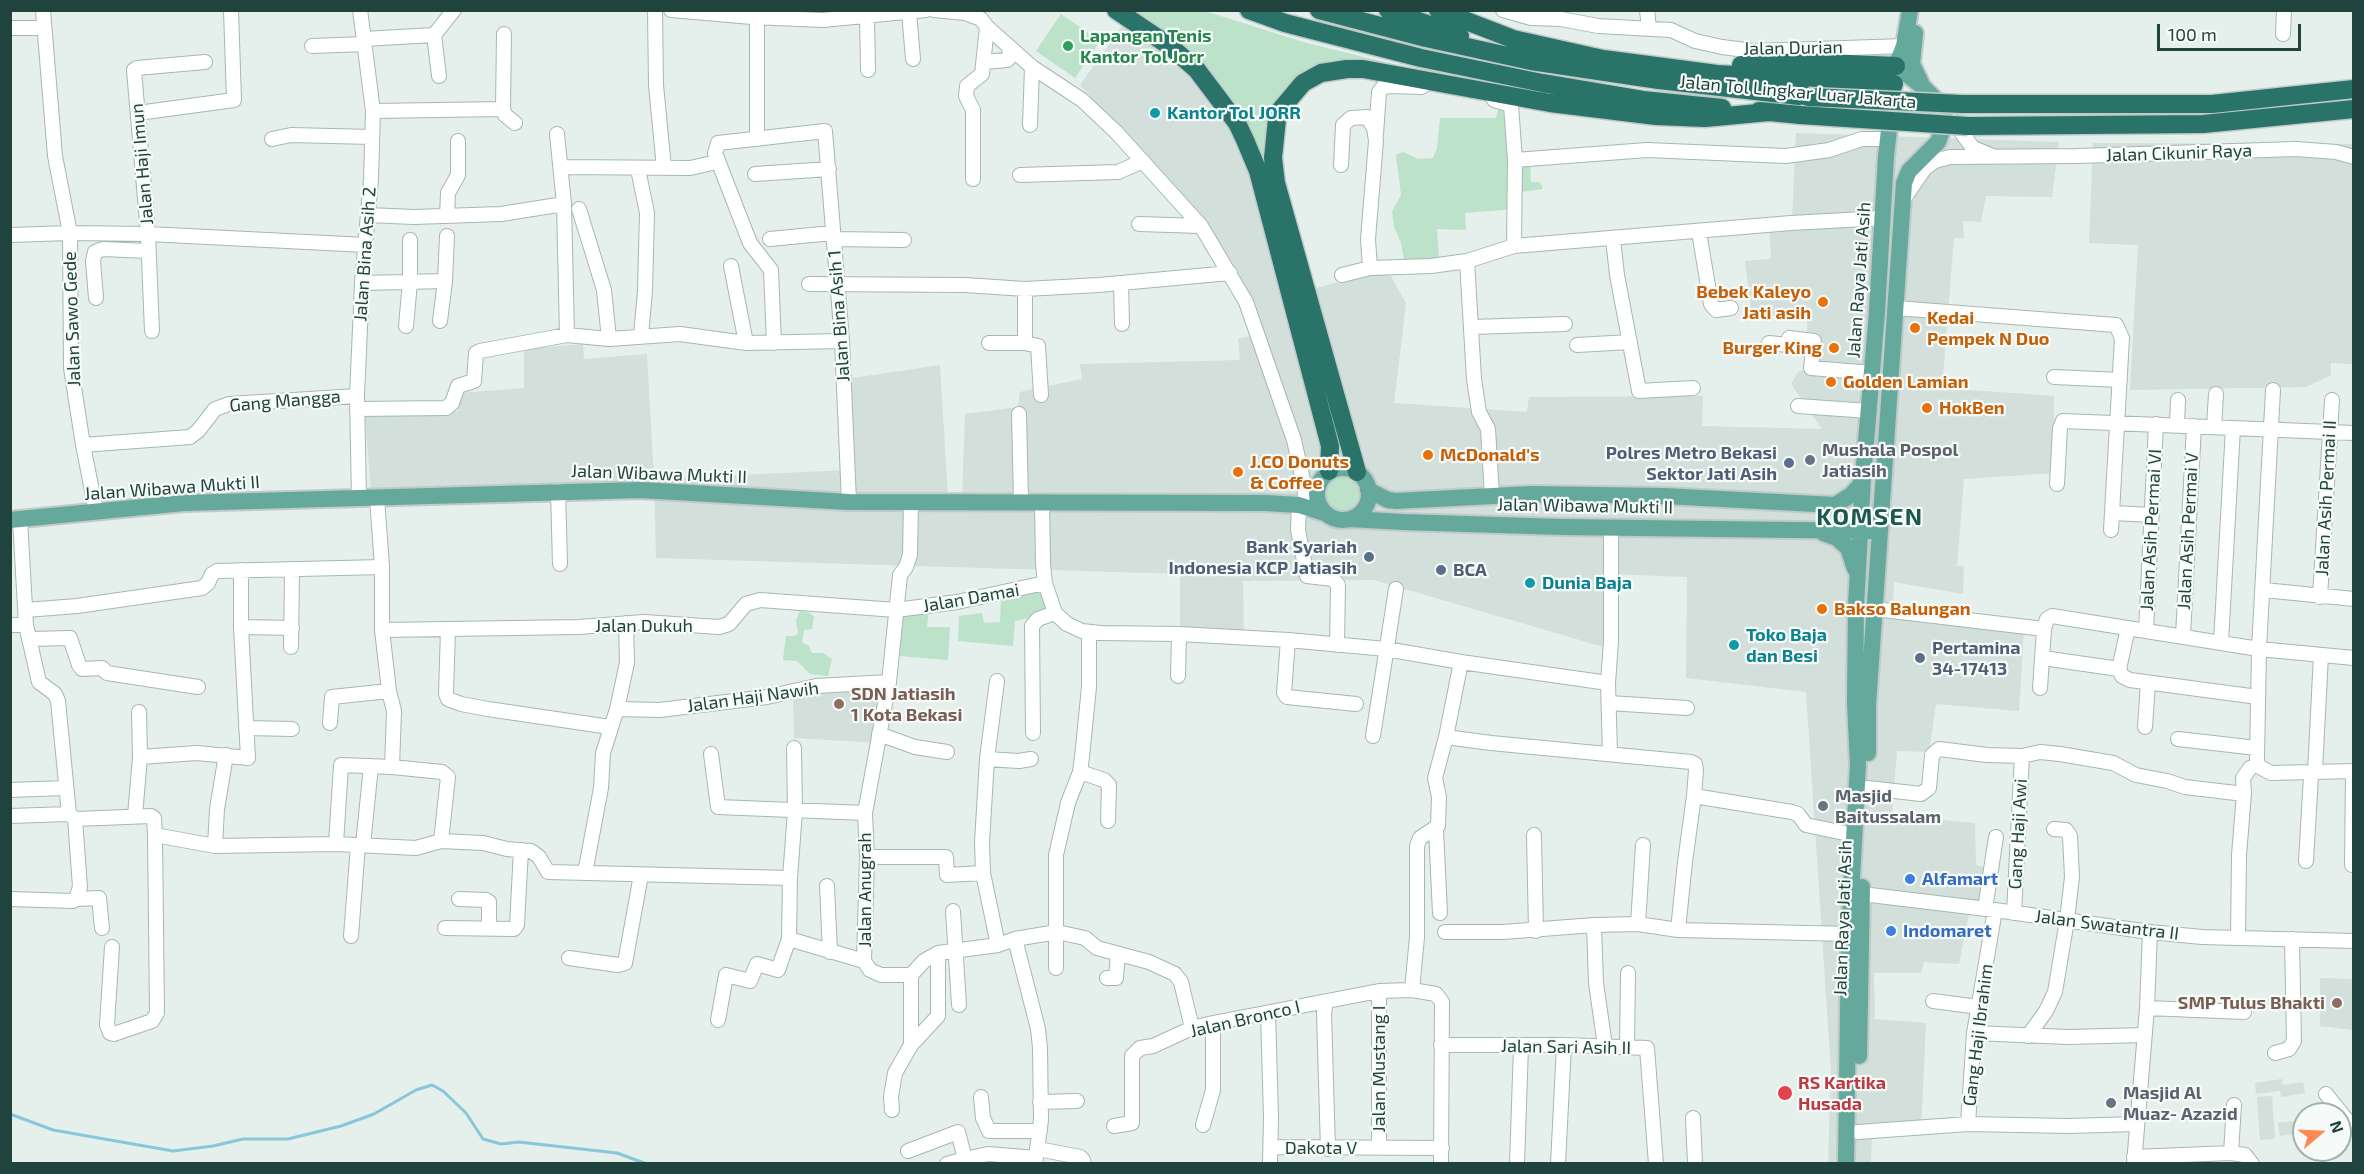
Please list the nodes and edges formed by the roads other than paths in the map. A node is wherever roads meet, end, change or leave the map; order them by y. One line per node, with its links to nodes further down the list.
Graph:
1 (43, 10): 27 (street, Jalan Sawo Gede)
2 (231, 10): 51 (street)
3 (360, 10): 32 (street, Jalan Bina Asih 2)
4 (454, 10): 31 (street)
5 (655, 10): 68 (street)
6 (671, 10): 22 (street)
7 (926, 10): 20 (street)
8 (934, 10): 25 (street)
9 (1116, 10): 150 (highway)
10 (1249, 10): 50 (highway, Jalan Tol Lingkar Luar Jakarta)
11 (1318, 10): 37 (highway, Jalan Tol Lingkar Luar Jakarta)
12 (1388, 10): 37 (highway)
13 (1438, 10): 42 (highway)
14 (1461, 10): 42 (highway)
15 (1503, 10): 21 (street, Jalan Durian)
16 (1647, 10): 28 (street)
17 (1910, 10): 34 (main road, Jalan Raya Jati Asih)
18 (1915, 10): 44 (main road)
19 (2284, 10): 30 (street)
20 (909, 12): 24 (street); 36 (street)
21 (1531, 14): 28 (street, Jalan Durian)
22 (754, 15): 23 (street); 58 (street)
23 (850, 15): 24 (street)
24 (867, 17): 41 (street)
25 (987, 27): 35 (street); 39 (street)
26 (10, 28): 27 (street)
27 (44, 28): 82 (street, Jalan Sawo Gede)
28 (1649, 28): 34 (street, Jalan Durian)
29 (504, 34): 47 (street)
30 (2283, 34)
31 (434, 35): 32 (street); 43 (street)
32 (365, 41): 33 (street); 49 (street, Jalan Bina Asih 2)
33 (312, 46)
34 (1904, 46): 42 (main road, Jalan Raya Jati Asih)
35 (1009, 47): 39 (street); 40 (street)
36 (913, 59)
37 (1531, 61): 46 (highway, Jalan Tol Lingkar Luar Jakarta, bridge)
38 (205, 62): 51 (street, Jalan Haji Imun)
39 (984, 62): 73 (street)
40 (1032, 67): 53 (street); 64 (street)
41 (868, 70)
42 (1895, 75): 44 (main road); 59 (main road, Jalan Raya Jati Asih)
43 (439, 76)
44 (1923, 87): 46 (main road)
45 (2354, 89): 46 (highway, Jalan Tol Lingkar Luar Jakarta)
46 (1953, 106): 62 (street); 74 (main road, Jalan Raya Jati Asih)
47 (503, 109): 49 (street); 52 (street)
48 (2354, 110): 50 (highway, Jalan Tol Lingkar Luar Jakarta, bridge)
49 (373, 111): 56 (street, Jalan Bina Asih 2)
50 (1769, 112): 151 (highway)
51 (138, 113): 84 (street, Jalan Haji Imun)
52 (514, 123)
53 (1030, 125)
54 (557, 134): 67 (street)
55 (1376, 134): 63 (street); 66 (street); 97 (street)
56 (372, 137): 57 (street); 77 (street, Jalan Bina Asih 2)
57 (272, 139)
58 (757, 139): 65 (street); 70 (street, Jalan Bina Asih 1)
59 (1888, 139): 63 (street); 79 (main road, Jalan Raya Jati Asih)
60 (458, 141): 78 (street)
61 (2354, 157): 62 (street, Jalan Cikunir Raya)
62 (2004, 158): 74 (street, Jalan Cikunir Raya)
63 (1515, 160): 93 (street)
64 (1143, 161): 72 (street); 81 (street)
65 (717, 162): 68 (street); 122 (street)
66 (1341, 165)
67 (562, 167): 69 (street); 75 (street)
68 (664, 168): 69 (street)
69 (638, 169): 117 (street)
70 (829, 169): 71 (street); 87 (street, Jalan Bina Asih 1)
71 (755, 174)
72 (1020, 175)
73 (973, 179)
74 (1903, 200): 109 (main road, Jalan Raya Jati Asih)
75 (564, 204): 78 (street); 116 (street)
76 (579, 209): 118 (street)
77 (368, 215): 78 (street); 92 (street, Jalan Bina Asih 2)
78 (447, 216)
79 (1883, 219): 83 (street); 127 (main road, Jalan Raya Jati Asih)
80 (1139, 224): 81 (street)
81 (1201, 226): 98 (street)
82 (70, 232): 84 (street); 85 (street); 149 (street, Jalan Sawo Gede)
83 (1699, 232): 88 (street); 108 (street)
84 (148, 234): 92 (street); 94 (street, Jalan Haji Imun)
85 (10, 236)
86 (447, 236): 100 (street)
87 (833, 236): 89 (street); 91 (street); 102 (street, Jalan Bina Asih 1)
88 (1613, 238): 93 (street); 120 (street)
89 (770, 239)
90 (410, 240): 101 (street)
91 (904, 240)
92 (366, 245): 103 (street, Jalan Bina Asih 2)
93 (1514, 246): 95 (street)
94 (147, 251): 107 (street); 115 (street, Jalan Haji Imun)
95 (1467, 261): 97 (street); 114 (street)
96 (731, 266): 121 (street)
97 (1370, 268): 99 (street)
98 (1230, 273): 105 (street); 167 (street)
99 (1342, 275)
100 (445, 281): 101 (street); 110 (street)
101 (410, 282): 103 (street); 113 (street)
102 (836, 282): 104 (street); 106 (street); 119 (street, Jalan Bina Asih 1)
103 (362, 283): 136 (street, Jalan Bina Asih 2)
104 (809, 284)
105 (1121, 284): 106 (street); 111 (street)
106 (1025, 288): 124 (street)
107 (96, 298)
108 (1731, 308)
109 (1896, 308): 129 (street); 160 (main road, Jalan Raya Jati Asih)
110 (440, 321)
111 (1122, 324)
112 (1565, 324): 114 (street)
113 (406, 326)
114 (1472, 327): 157 (street)
115 (152, 330)
116 (567, 335): 118 (street); 136 (street, Gang Mangga)
117 (641, 336): 118 (street); 121 (street)
118 (609, 339)
119 (842, 341): 122 (street); 164 (street, Jalan Bina Asih 1)
120 (1630, 342): 126 (street); 130 (street)
121 (746, 343): 122 (street)
122 (774, 343)
123 (989, 343): 124 (street)
124 (1025, 343): 133 (street)
125 (1769, 343): 127 (street)
126 (1577, 345)
127 (1872, 373): 138 (main road, Jalan Raya Jati Asih)
128 (2054, 377): 129 (street)
129 (2120, 380): 140 (street)
130 (1693, 388)
131 (2273, 390): 146 (street)
132 (2216, 394): 144 (street)
133 (1041, 395)
134 (2178, 400): 142 (street)
135 (2332, 400): 147 (street, Jalan Asih Permai II)
136 (357, 403): 149 (street, Gang Mangga); 159 (street, Jalan Bina Asih 2)
137 (1798, 406): 138 (street)
138 (1869, 411): 152 (main road, Jalan Raya Jati Asih)
139 (1019, 414): 161 (street)
140 (2118, 423): 141 (street); 153 (street); 169 (street)
141 (2156, 424): 142 (street); 171 (street, Jalan Asih Permai VI)
142 (2177, 425): 143 (street)
143 (2194, 426): 144 (street); 206 (street, Jalan Asih Permai V)
144 (2214, 427): 145 (street)
145 (2233, 428): 146 (street); 208 (street)
146 (2272, 429): 147 (street); 187 (street)
147 (2330, 432): 148 (street); 188 (street, Jalan Asih Permai II)
148 (2354, 433)
149 (83, 446): 168 (street, Jalan Sawo Gede)
150 (1329, 471): 151 (main road); 154 (main road)
151 (1357, 472): 155 (main road)
152 (1863, 477): 163 (main road, Jalan Raya Jati Asih); 166 (main road, Jalan Wibawa Mukti II)
153 (2057, 484)
154 (1318, 486): 167 (main road); 170 (main road)
155 (1368, 490): 157 (main road, Jalan Wibawa Mukti II); 172 (main road)
156 (558, 491): 158 (main road, Jalan Wibawa Mukti II); 164 (main road, Jalan Wibawa Mukti II); 180 (street)
157 (1492, 496): 166 (main road, Jalan Wibawa Mukti II)
158 (377, 498): 159 (main road, Jalan Wibawa Mukti II); 181 (street)
159 (359, 499): 168 (main road, Jalan Wibawa Mukti II)
160 (1883, 500): 163 (main road); 176 (main road, Jalan Raya Jati Asih)
161 (1021, 501): 162 (main road, Jalan Wibawa Mukti II); 165 (main road, Jalan Wibawa Mukti II)
162 (1042, 501): 167 (main road, Jalan Wibawa Mukti II); 184 (street)
163 (1863, 501): 179 (main road, Jalan Raya Jati Asih)
164 (849, 502): 165 (main road, Jalan Wibawa Mukti II)
165 (911, 502): 192 (street, Jalan Anugrah)
166 (1758, 502): 175 (main road)
167 (1303, 506): 170 (main road, Jalan Wibawa Mukti II); 209 (street)
168 (96, 511): 173 (main road, Jalan Wibawa Mukti II)
169 (2113, 513): 171 (street); 177 (street)
170 (1327, 514): 172 (main road)
171 (2152, 516): 202 (street, Jalan Asih Permai VI)
172 (1350, 519): 174 (main road, Jalan Wibawa Mukti II)
173 (15, 520): 191 (street)
174 (1611, 527): 175 (main road, Jalan Wibawa Mukti II); 221 (street)
175 (1764, 530): 178 (main road, Jalan Wibawa Mukti II)
176 (1880, 530): 179 (main road); 190 (main road, Jalan Raya Jati Asih)
177 (2111, 530)
178 (1820, 531): 179 (main road, Jalan Wibawa Mukti II); 185 (main road)
179 (1861, 531): 185 (main road, Jalan Raya Jati Asih)
180 (560, 564)
181 (382, 567): 182 (street); 201 (street)
182 (292, 572): 183 (street); 197 (street)
183 (243, 573): 191 (street); 234 (street)
184 (1045, 583): 192 (street, Jalan Damai); 193 (street)
185 (1858, 585): 273 (main road, Jalan Raya Jati Asih)
186 (1396, 589): 211 (street)
187 (2264, 590): 188 (street); 212 (street)
188 (2320, 597): 189 (street)
189 (2354, 599)
190 (1875, 609): 200 (street); 259 (main road, Jalan Raya Jati Asih)
191 (26, 610): 203 (street)
192 (896, 610): 194 (street, Jalan Dukuh); 220 (street, Jalan Anugrah)
193 (1055, 613): 204 (street); 237 (street)
194 (626, 623): 199 (street, Jalan Dukuh); 230 (street)
195 (10, 625): 203 (street)
196 (246, 627): 197 (street)
197 (292, 628): 210 (street)
198 (2128, 628): 200 (street, Jalan Asih Permai VI); 202 (street, Jalan Asih Permai VI); 217 (street)
199 (448, 629): 201 (street, Jalan Dukuh); 233 (street)
200 (2044, 629): 214 (street)
201 (382, 630): 225 (street)
202 (2146, 631): 206 (street, Jalan Asih Permai V)
203 (28, 632): 223 (street); 258 (street)
204 (1089, 632): 205 (street); 257 (street)
205 (1179, 634): 207 (street); 218 (street)
206 (2183, 636): 208 (street, Jalan Asih Permai V)
207 (1288, 640): 209 (street); 228 (street)
208 (2221, 642): 212 (street, Jalan Asih Permai V)
209 (1337, 645): 211 (street)
210 (291, 647)
211 (1386, 649): 216 (street); 239 (street)
212 (2259, 649): 213 (street, Jalan Asih Permai V); 226 (street)
213 (2320, 655): 215 (street, Jalan Asih Permai V); 255 (street)
214 (2043, 658): 217 (street); 224 (street)
215 (2354, 658)
216 (1461, 662): 221 (street); 240 (street)
217 (2119, 669): 222 (street)
218 (1178, 676)
219 (998, 681): 250 (street)
220 (889, 682): 230 (street, Jalan Haji Nawih); 238 (street, Jalan Anugrah)
221 (1608, 683): 227 (street)
222 (2148, 683): 226 (street); 235 (street)
223 (198, 687)
224 (2040, 687)
225 (389, 691): 232 (street); 253 (street)
226 (2258, 697): 243 (street)
227 (1609, 703): 229 (street); 246 (street)
228 (1356, 704)
229 (1687, 708)
230 (617, 709): 233 (street)
231 (139, 712): 249 (street)
232 (330, 723)
233 (610, 727): 284 (street)
234 (246, 728): 236 (street); 247 (street)
235 (2145, 728)
236 (292, 729)
237 (1033, 733)
238 (879, 734): 244 (street); 264 (street, Jalan Anugrah)
239 (1373, 736)
240 (1446, 737): 246 (street); 270 (street)
241 (2178, 739): 243 (street)
242 (794, 748): 263 (street)
243 (2257, 748): 255 (street)
244 (947, 752)
245 (711, 754): 263 (street)
246 (1610, 754): 262 (street)
247 (226, 755): 249 (street); 279 (street)
248 (2022, 756): 259 (street); 261 (street); 296 (street, Gang Haji Awi)
249 (140, 757): 267 (street)
250 (987, 759): 251 (street); 285 (street)
251 (1031, 759)
252 (370, 766): 253 (street); 276 (street); 277 (street)
253 (392, 767): 275 (street)
254 (2250, 768): 261 (street)
255 (2315, 771): 256 (street); 282 (street)
256 (2353, 771): 283 (street)
257 (1080, 772): 268 (street); 305 (street)
258 (65, 788): 260 (street); 266 (street)
259 (1868, 788): 289 (main road, Jalan Raya Jati Asih)
260 (10, 790)
261 (2244, 794): 310 (street)
262 (1694, 796): 273 (street); 303 (street)
263 (795, 811): 264 (street); 287 (street)
264 (865, 813): 281 (street, Jalan Anugrah)
265 (10, 816): 266 (street)
266 (72, 816): 267 (street); 290 (street)
267 (135, 816): 271 (street)
268 (1108, 822)
269 (2054, 829): 297 (street)
270 (1436, 830): 295 (street); 327 (street)
271 (155, 835): 279 (street); 316 (street)
272 (1533, 835): 304 (street)
273 (1854, 835): 308 (main road, Jalan Raya Jati Asih)
274 (1996, 837): 294 (street, Gang Haji Ibrahim)
275 (441, 841): 277 (street); 280 (street)
276 (336, 844): 277 (street); 279 (street)
277 (361, 845): 309 (street)
278 (1643, 845): 298 (street)
279 (215, 846)
280 (521, 850): 284 (street); 302 (street)
281 (867, 857): 285 (street); 322 (street, Jalan Anugrah)
282 (2306, 861)
283 (2352, 865)
284 (585, 873): 286 (street)
285 (983, 873): 315 (street)
286 (641, 874): 287 (street); 321 (street)
287 (790, 878): 311 (street)
288 (827, 886): 318 (street)
289 (1862, 894): 294 (street, Jalan Swatantra II); 362 (main road, Jalan Raya Jati Asih)
290 (76, 898): 291 (street); 300 (street)
291 (10, 899)
292 (459, 899): 302 (street)
293 (953, 910): 317 (street)
294 (1990, 910): 296 (street, Jalan Swatantra II); 332 (street, Gang Haji Ibrahim)
295 (1440, 913)
296 (2014, 913): 297 (street, Jalan Swatantra II)
297 (2067, 920): 307 (street, Jalan Swatantra II); 341 (street)
298 (1638, 924): 299 (street); 303 (street)
299 (1594, 925): 304 (street); 346 (street)
300 (102, 928)
301 (445, 928): 302 (street)
302 (489, 928)
303 (1678, 930): 308 (street)
304 (1536, 931): 306 (street)
305 (1057, 932): 312 (street); 320 (street); 323 (street)
306 (1445, 932)
307 (2150, 932): 310 (street, Jalan Swatantra II); 333 (street)
308 (1849, 934): 380 (main road, Jalan Raya Jati Asih)
309 (351, 936)
310 (2238, 938): 313 (street, Jalan Swatantra II)
311 (789, 939): 318 (street); 336 (street)
312 (1015, 939): 315 (street); 352 (street)
313 (2292, 939): 314 (street, Jalan Swatantra II); 348 (street)
314 (2354, 941)
315 (998, 945): 317 (street)
316 (112, 946)
317 (956, 950): 319 (street); 331 (street)
318 (830, 952): 322 (street)
319 (938, 953): 325 (street); 342 (street)
320 (1118, 954): 326 (street); 338 (street)
321 (569, 958)
322 (864, 961): 325 (street, Jalan Anugrah)
323 (1056, 968)
324 (1628, 973): 347 (street)
325 (911, 975): 342 (street)
326 (1107, 978)
327 (1412, 990): 328 (street, Jalan Bronco I); 343 (street, Jalan Bronco I)
328 (1379, 991): 330 (street, Jalan Bronco I); 363 (street, Jalan Mustang I)
329 (1933, 1001): 332 (street)
330 (1326, 1002): 335 (street, Jalan Bronco I); 366 (street)
331 (959, 1005)
332 (1979, 1007): 339 (street, Gang Haji Ibrahim)
333 (2147, 1008): 334 (street); 340 (street)
334 (2244, 1012)
335 (1268, 1014): 337 (street, Jalan Bronco I); 364 (street)
336 (718, 1020)
337 (1213, 1023): 338 (street, Jalan Bronco I); 357 (street)
338 (1192, 1028): 359 (street, Jalan Bronco I)
339 (1974, 1033): 341 (street); 356 (street, Gang Haji Ibrahim)
340 (2145, 1035): 341 (street); 358 (street)
341 (2028, 1036)
342 (911, 1045): 354 (street)
343 (1441, 1045): 345 (street, Jalan Sari Asih II); 365 (street)
344 (1564, 1045): 345 (street, Jalan Sari Asih II); 346 (street, Jalan Sari Asih II); 377 (street)
345 (1521, 1046): 376 (street)
346 (1605, 1046): 347 (street, Jalan Sari Asih II)
347 (1627, 1046): 378 (street, Jalan Sari Asih II)
348 (2276, 1053)
349 (2326, 1094): 360 (street)
350 (981, 1097): 361 (street)
351 (1077, 1101): 352 (street)
352 (1040, 1102): 361 (street)
353 (2234, 1105): 368 (street)
354 (892, 1110)
355 (1693, 1118): 379 (street)
356 (1968, 1124): 358 (street); 362 (street)
357 (1203, 1125)
358 (2137, 1125): 371 (street)
359 (1114, 1126)
360 (2354, 1130)
361 (1040, 1131): 369 (street)
362 (1858, 1132): 381 (main road, Jalan Raya Jati Asih)
363 (1379, 1147): 365 (street, Dakota V); 366 (street, Dakota V)
364 (1271, 1148): 366 (street, Dakota V); 374 (street)
365 (1442, 1148): 375 (street)
366 (1328, 1149)
367 (908, 1150): 370 (street)
368 (2230, 1154): 371 (street); 382 (street)
369 (1033, 1157): 370 (street); 373 (street)
370 (965, 1159): 372 (street)
371 (2134, 1160)
372 (947, 1164)
373 (1084, 1164)
374 (1270, 1164)
375 (1441, 1164)
376 (1517, 1164)
377 (1558, 1164)
378 (1656, 1164)
379 (1695, 1164)
380 (1846, 1164)
381 (1858, 1164)
382 (2252, 1164)

